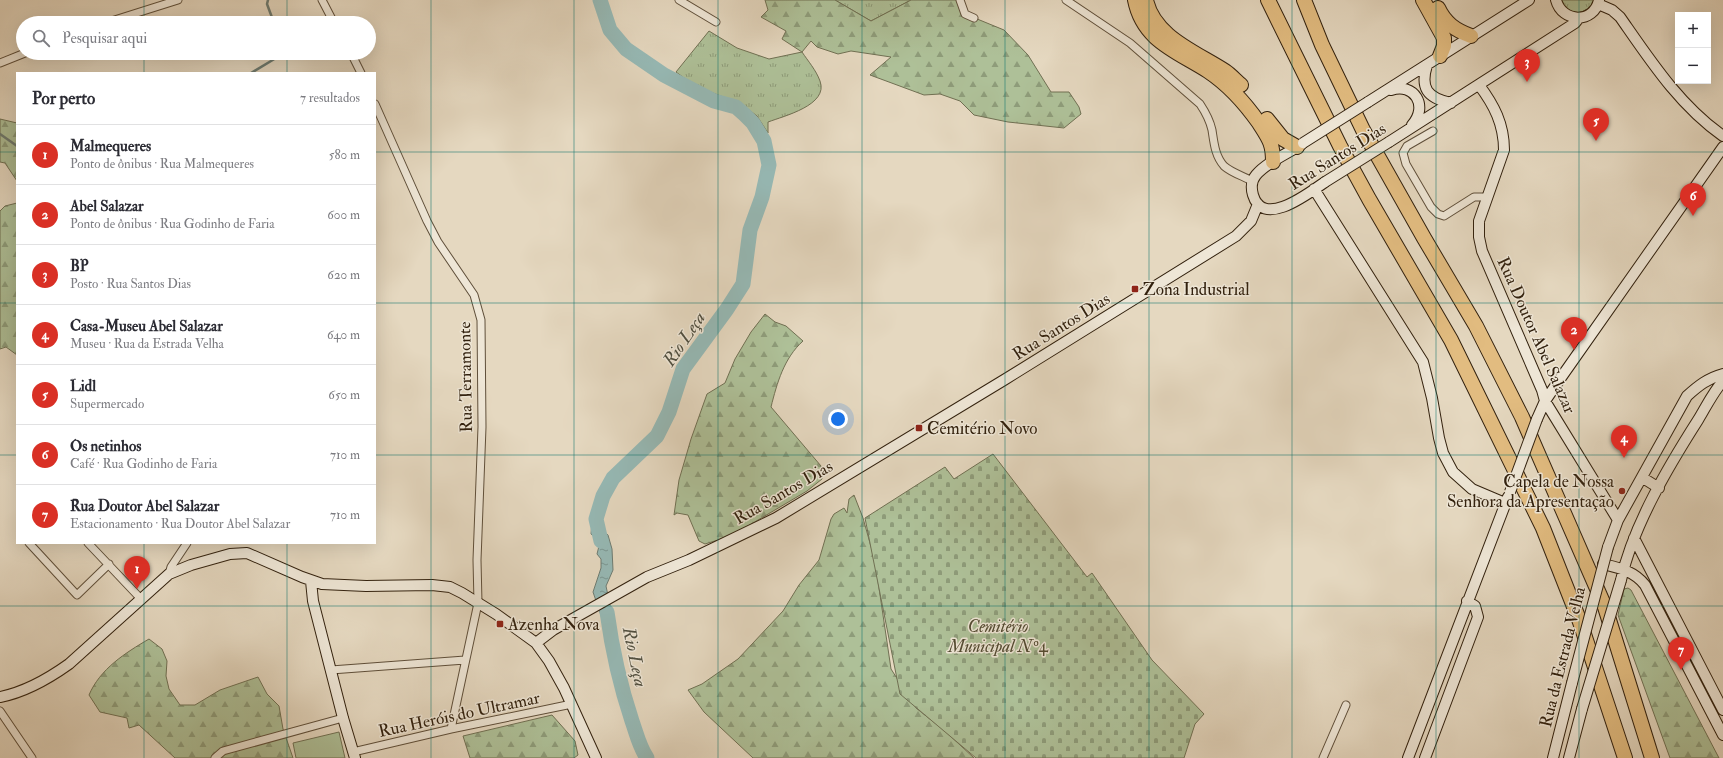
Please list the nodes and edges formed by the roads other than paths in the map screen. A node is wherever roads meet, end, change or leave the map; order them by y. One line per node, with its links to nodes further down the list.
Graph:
1 (178, 0): 16 (street)
2 (322, 0): 17 (street)
3 (679, 0): 20 (street)
4 (960, 0): 18 (street)
5 (1066, 0): 39 (street)
6 (1135, 0): 38 (highway)
7 (1146, 0): 36 (highway)
8 (1268, 0): 26 (highway)
9 (1277, 0): 26 (highway)
10 (1423, 0): 23 (highway)
11 (1434, 0): 21 (highway)
12 (1529, 0): 21 (street)
13 (1556, 0): 19 (street)
14 (1305, 1): 83 (highway)
15 (1599, 2): 19 (street, Rua Santos Dias); 35 (street)
16 (127, 16)
17 (330, 16)
18 (974, 18)
19 (1579, 18): 29 (street, Rua Santos Dias)
20 (716, 22)
21 (1471, 36): 23 (street)
22 (16, 56): 25 (street)
23 (1440, 56): 27 (street)
24 (354, 60): 28 (street)
25 (0, 62)
26 (1299, 62): 82 (highway)
27 (1427, 65): 30 (street); 31 (street)
28 (360, 72)
29 (1479, 85): 31 (street, Rua Santos Dias); 41 (street, Rua Doutor Abel Salazar)
30 (1380, 94): 33 (street); 36 (street, bridge)
31 (1451, 103): 33 (street, Rua Santos Dias)
32 (376, 106): 61 (street, Rua Terramonte)
33 (1407, 131): 40 (street, Rua Santos Dias, bridge)
34 (1433, 131): 41 (street)
35 (1723, 136)
36 (1300, 145): 38 (street)
37 (1723, 147): 45 (street)
38 (1273, 162): 39 (street)
39 (1252, 181): 42 (street)
40 (1314, 190): 42 (street, Rua Santos Dias); 48 (street)
41 (1486, 197): 45 (street, Rua Doutor Abel Salazar)
42 (1258, 204): 62 (street, Rua Santos Dias)
43 (1723, 374): 46 (street, Rua da Estrada Velha)
44 (1723, 381): 47 (street, Rua da Estrada Velha)
45 (1545, 401): 48 (street, bridge); 49 (street, Rua Doutor Abel Salazar)
46 (1643, 478): 47 (street); 49 (street, Rua da Estrada Velha)
47 (1659, 488): 50 (street, Rua da Estrada Velha)
48 (1505, 503): 60 (street)
49 (1618, 520): 55 (street, Rua da Estrada Velha, bridge)
50 (1634, 538): 56 (street, Rua da Estrada Velha); 68 (street)
51 (30, 544): 54 (street)
52 (89, 544): 54 (street)
53 (186, 544): 57 (street)
54 (109, 564): 59 (street)
55 (1603, 564): 56 (street); 80 (street, Rua da Estrada Velha, bridge)
56 (1620, 568): 72 (street); 81 (street, Rua da Estrada Velha, bridge)
57 (169, 574): 58 (street); 59 (street)
58 (311, 581): 61 (street); 64 (street)
59 (141, 599): 65 (street)
60 (1467, 601): 78 (street); 79 (street)
61 (478, 603): 62 (street); 63 (street, Rua Terramonte)
62 (536, 643): 66 (street)
63 (465, 660): 64 (street); 71 (street, Rua Terramonte)
64 (331, 670): 70 (street)
65 (0, 697)
66 (572, 704): 71 (street, Rua Heróis do Ultramar); 76 (street)
67 (1346, 705): 77 (street)
68 (1723, 710)
69 (0, 711): 74 (street)
70 (343, 718): 73 (street); 75 (street)
71 (451, 729): 73 (street, Rua Heróis do Ultramar)
72 (1723, 736)
73 (354, 755)
74 (32, 758)
75 (215, 758)
76 (596, 758)
77 (1323, 758)
78 (1408, 758)
79 (1425, 758)
80 (1553, 758)
81 (1569, 758)
82 (1625, 758)
83 (1652, 758)

